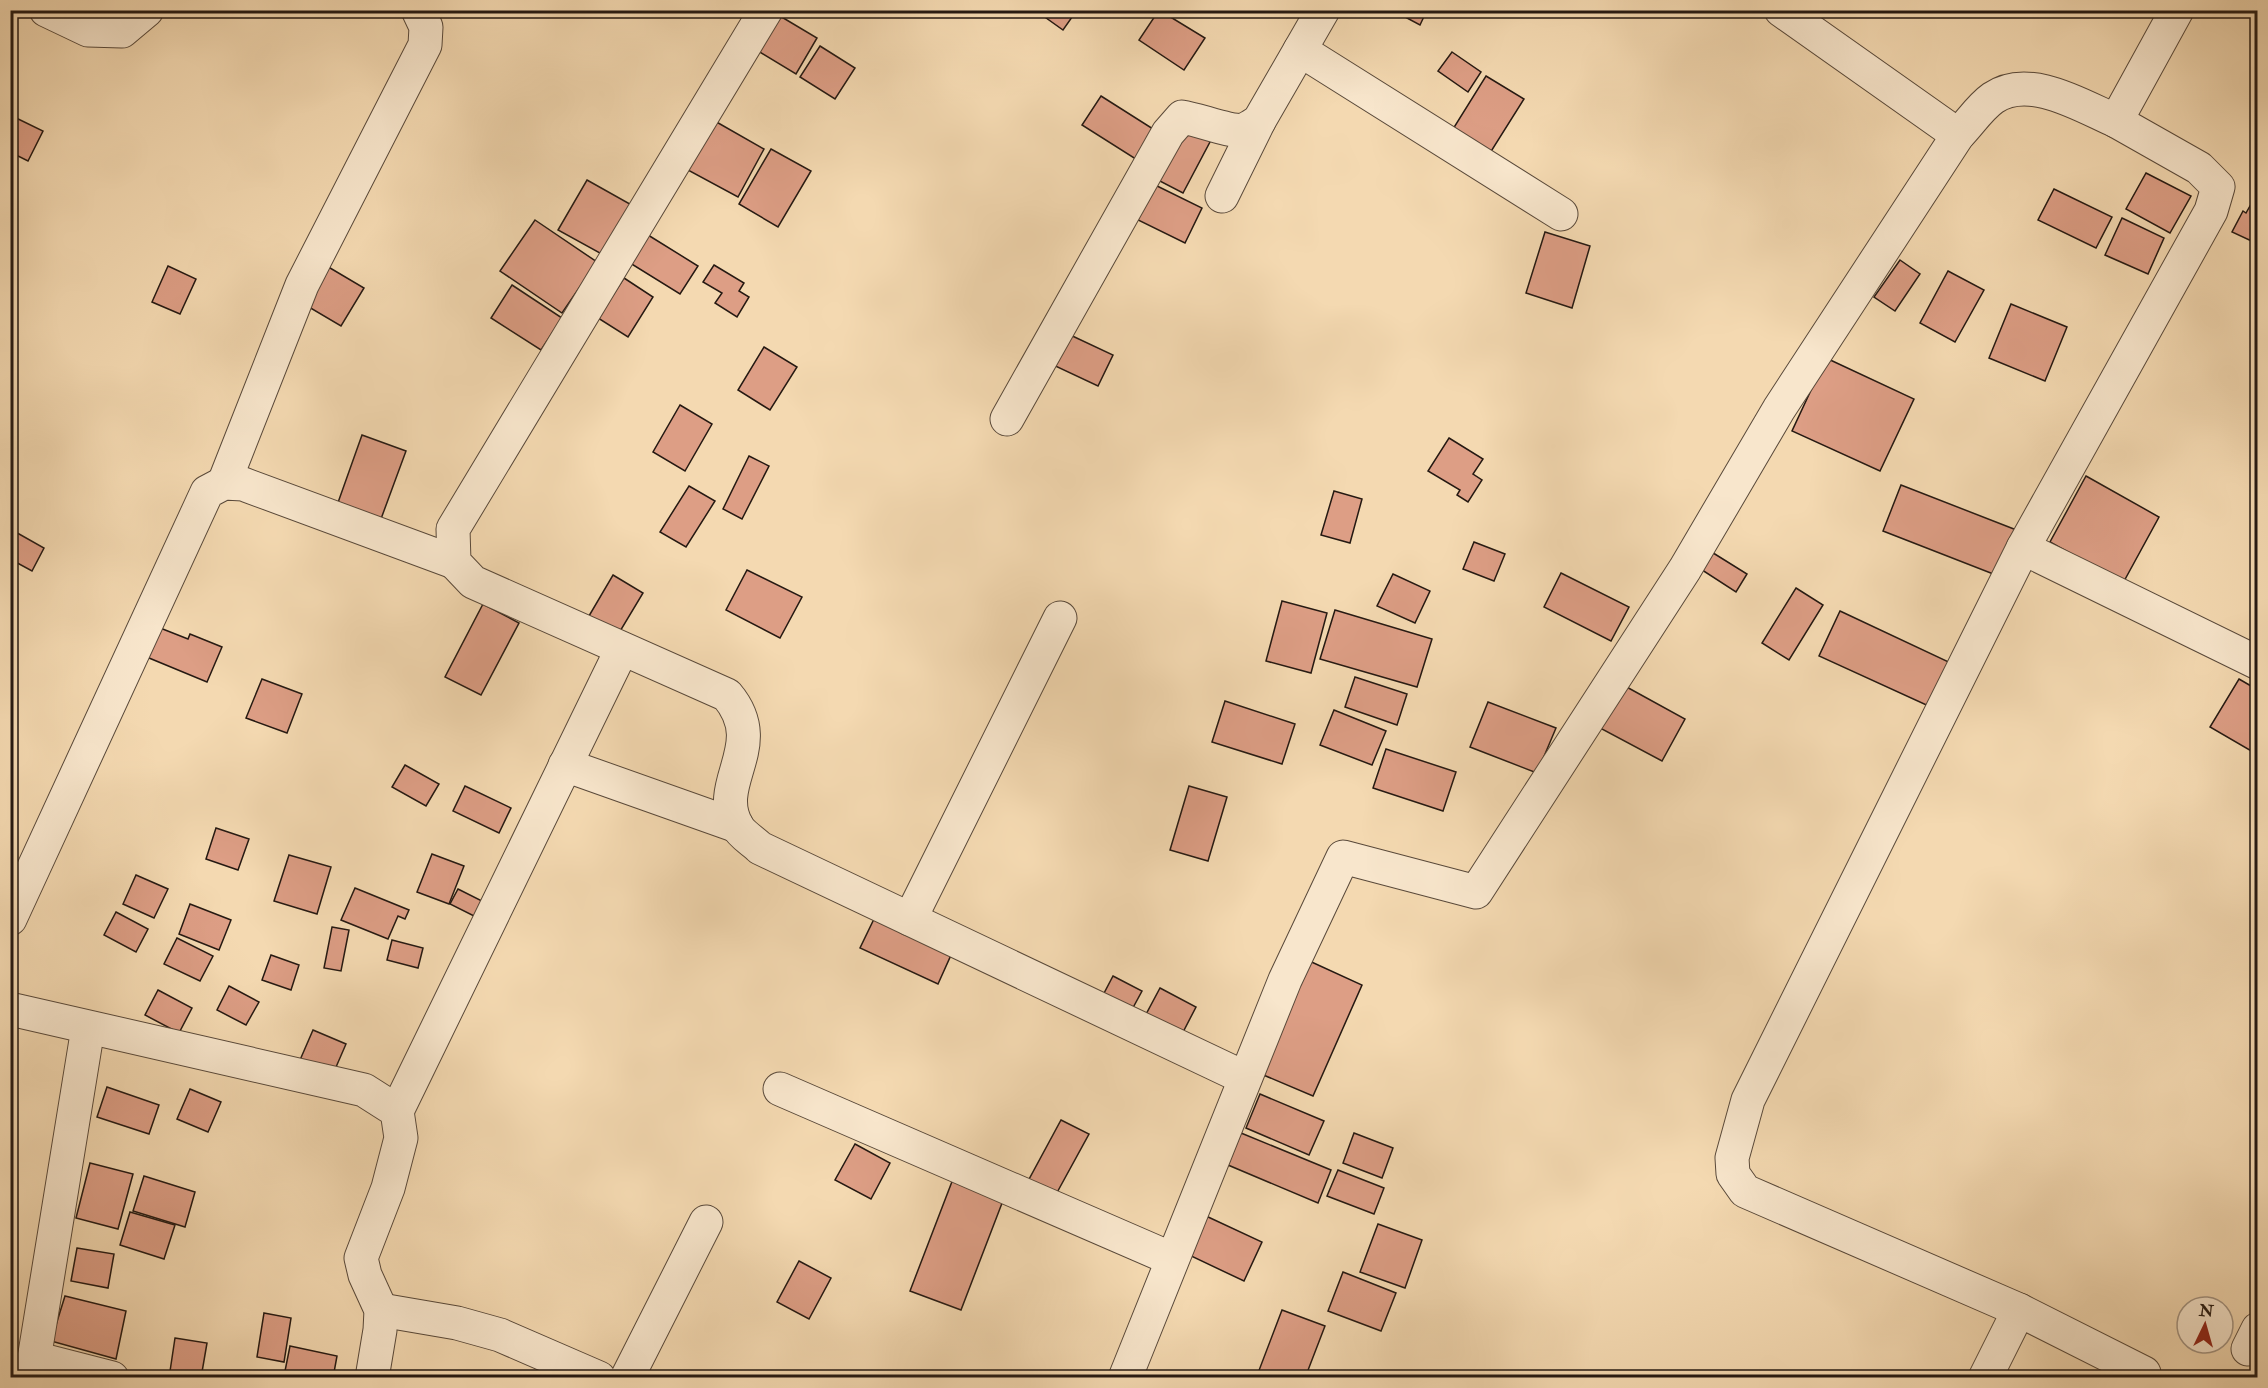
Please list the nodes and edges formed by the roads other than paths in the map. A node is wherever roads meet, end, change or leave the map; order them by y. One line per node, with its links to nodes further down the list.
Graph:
1 (46, 10): 2 (street)
2 (147, 10)
3 (418, 10): 15 (street)
4 (766, 10): 17 (street)
5 (1323, 10): 8 (street)
6 (1781, 10): 11 (street)
7 (2177, 10): 9 (street)
8 (1300, 50): 10 (street); 13 (street)
9 (2116, 120): 11 (street); 16 (street)
10 (1259, 121): 12 (street); 14 (street)
11 (1958, 135): 27 (street)
12 (1222, 196)
13 (1561, 214)
14 (1007, 419)
15 (224, 483): 17 (street); 23 (street)
16 (2023, 548): 20 (street); 33 (street)
17 (454, 562): 19 (street)
18 (1060, 618): 24 (street)
19 (622, 649): 21 (street); 22 (street)
20 (2258, 663)
21 (565, 765): 22 (street); 29 (street)
22 (737, 826): 24 (street)
23 (14, 900)
24 (910, 919): 27 (street)
25 (10, 1010): 26 (street)
26 (88, 1028): 29 (street); 34 (street)
27 (1245, 1078): 31 (street)
28 (780, 1089): 31 (street)
29 (397, 1112): 32 (street)
30 (706, 1222): 39 (street)
31 (1172, 1260): 40 (street)
32 (381, 1310): 37 (street); 38 (street)
33 (2019, 1310): 35 (street); 41 (street)
34 (32, 1368): 36 (street)
35 (2144, 1373)
36 (112, 1377)
37 (372, 1377)
38 (599, 1377)
39 (627, 1377)
40 (1125, 1377)
41 (1985, 1377)

